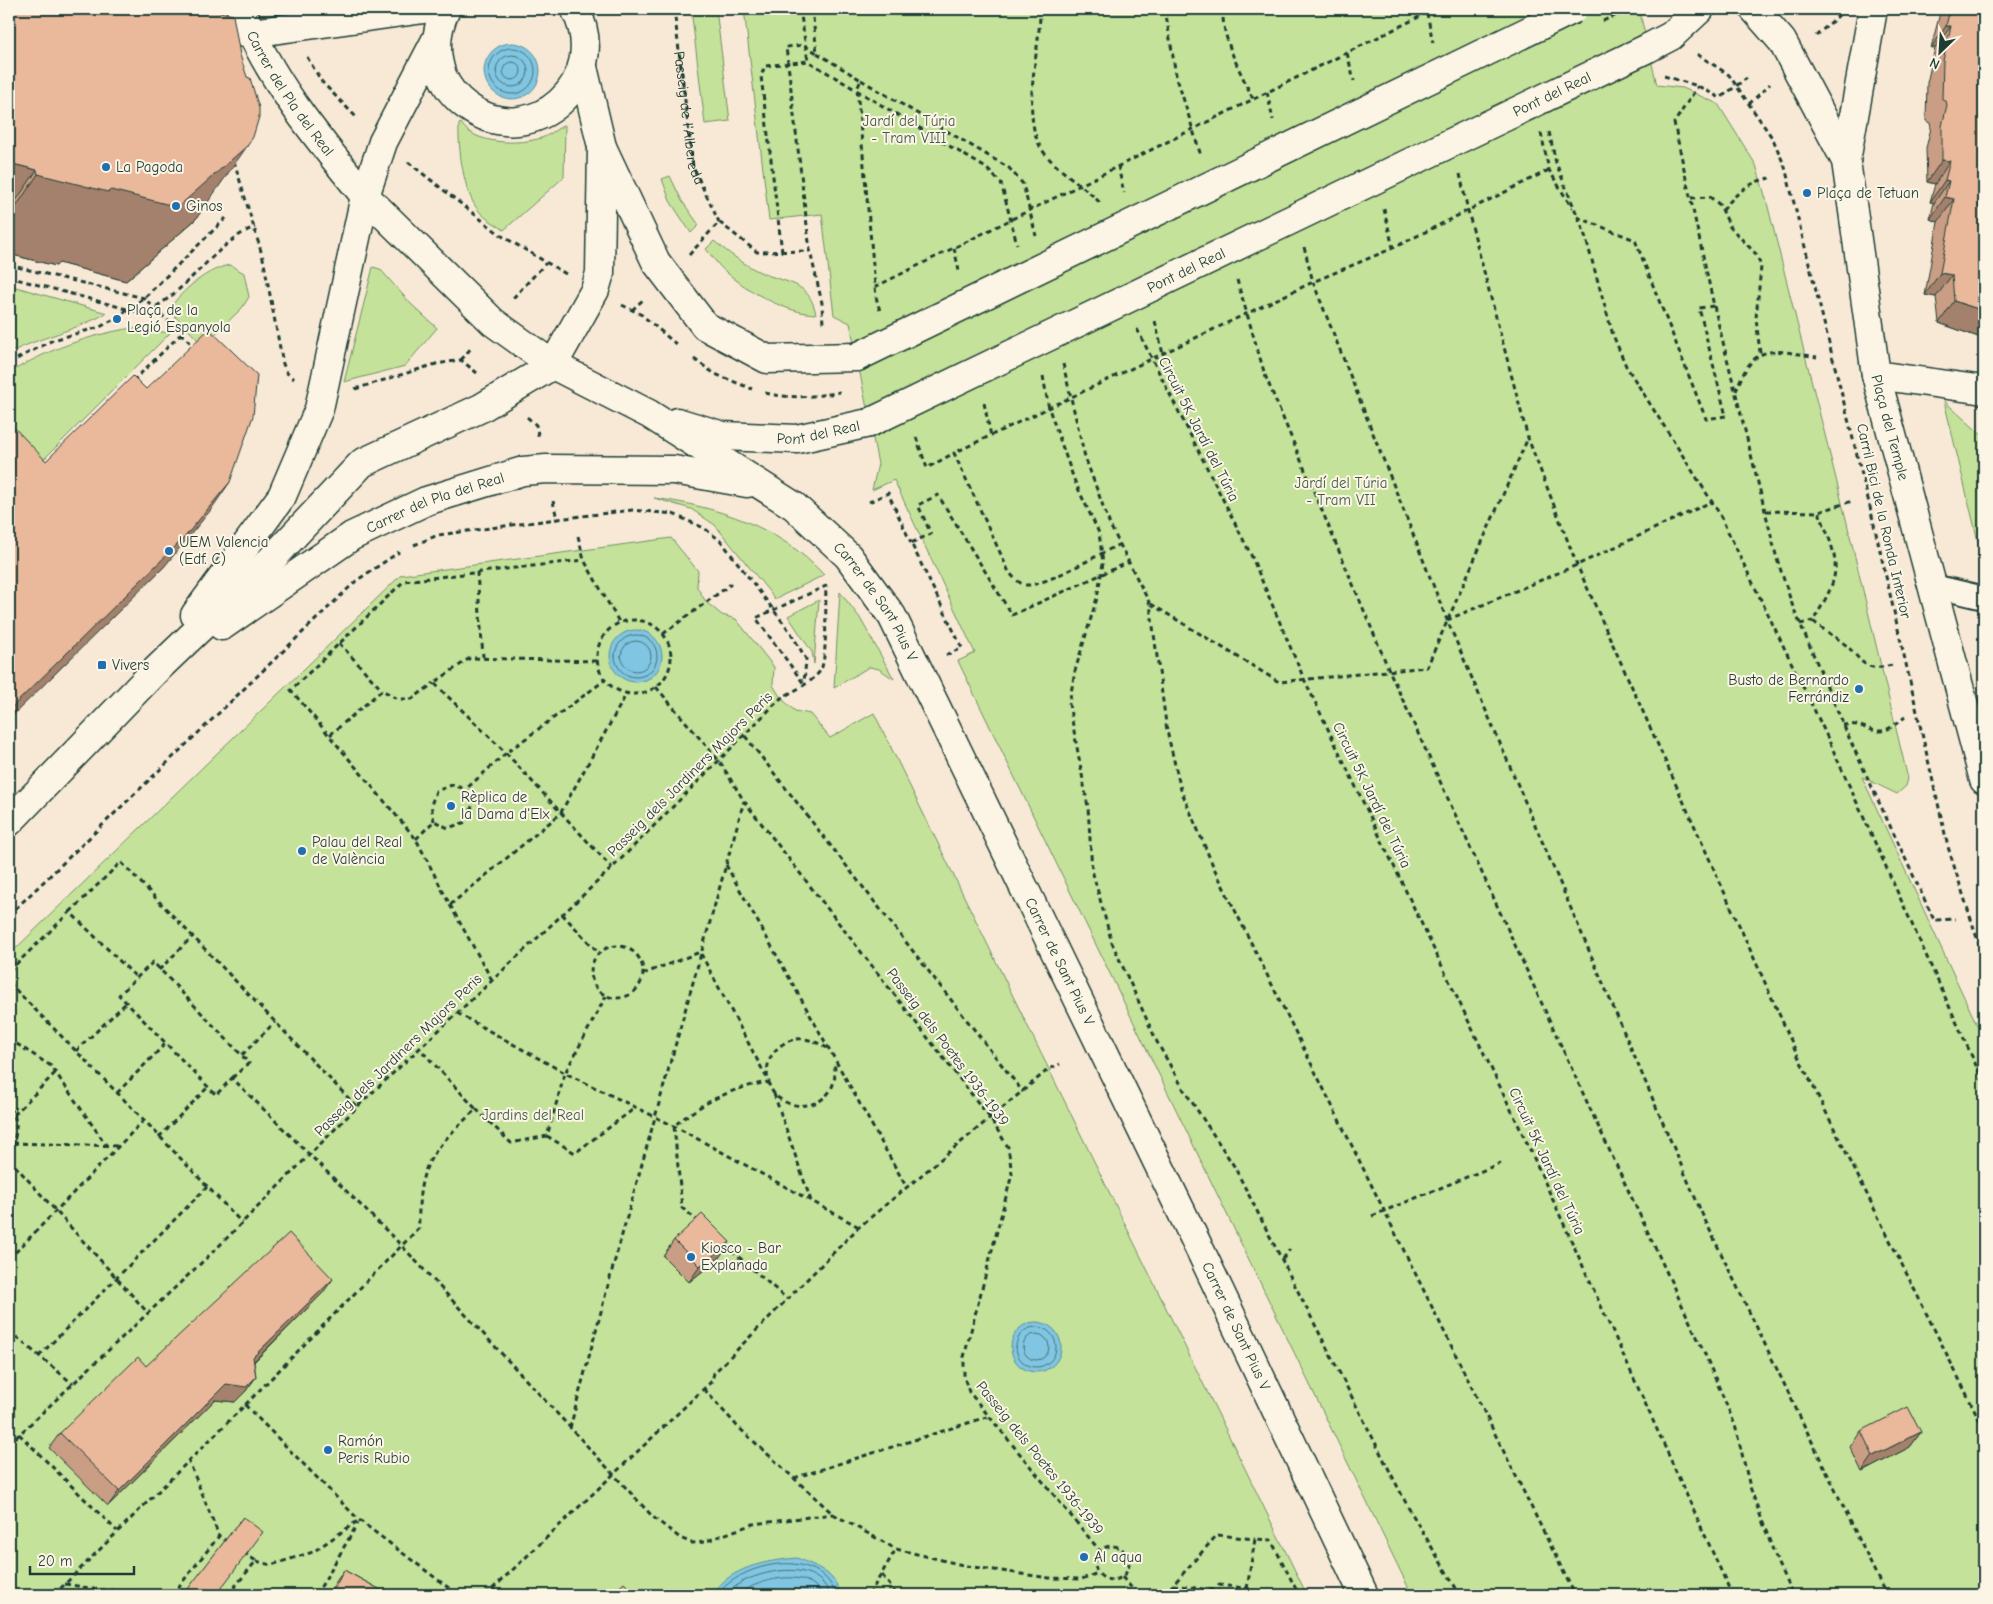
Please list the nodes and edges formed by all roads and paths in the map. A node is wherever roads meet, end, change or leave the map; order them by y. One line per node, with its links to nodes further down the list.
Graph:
1 (424, 9): 16 (main road, Carrer del Pla del Real)
2 (446, 9): 19 (main road)
3 (575, 9): 25 (main road)
4 (674, 9): 52 (path, Passeig de l'Albereda)
5 (800, 9): 20 (path)
6 (812, 9): 22 (path)
7 (1040, 9): 42 (path)
8 (1165, 9): 35 (path)
9 (1223, 9): 33 (path)
10 (1435, 9): 33 (path)
11 (1574, 9): 36 (main road, bridge)
12 (1700, 9): 92 (main road, Pont del Real, bridge)
13 (1754, 9): 39 (main road)
14 (1846, 9): 17 (path)
15 (1872, 9): 39 (main road)
16 (246, 21): 18 (main road); 43 (main road, Carrer del Pla del Real)
17 (1827, 25)
18 (170, 28)
19 (436, 40): 25 (main road); 43 (main road)
20 (804, 46): 22 (path); 23 (path); 24 (path)
21 (305, 52): 30 (path)
22 (817, 53): 28 (path)
23 (808, 61): 24 (path); 31 (path)
24 (787, 63): 58 (path); 60 (path)
25 (583, 67): 36 (main road)
26 (1663, 76): 29 (path)
27 (1747, 78): 29 (path)
28 (861, 80): 31 (path); 45 (path)
29 (1698, 86): 44 (path)
30 (327, 87)
31 (857, 89): 51 (path); 66 (path)
32 (1757, 96): 162 (path, Carril Bici de la Ronda Interior)
33 (1253, 99): 35 (path)
34 (1548, 125): 49 (path)
35 (1193, 129): 38 (path); 42 (path)
36 (602, 147): 82 (main road)
37 (232, 155): 53 (path)
38 (1201, 157)
39 (1846, 161): 84 (main road)
40 (1770, 178): 47 (path)
41 (1984, 184): 54 (street)
42 (1079, 186): 45 (path); 46 (path)
43 (365, 196): 82 (main road, Carrer del Pla del Real); 87 (main road)
44 (1691, 198): 47 (path); 68 (path)
45 (1031, 210): 51 (path); 56 (path)
46 (1103, 210)
47 (1723, 210): 77 (path)
48 (1468, 211): 49 (path); 65 (path); 94 (path)
49 (1577, 217): 68 (path); 100 (path)
50 (226, 218): 67 (path)
51 (1012, 219): 57 (path); 66 (path)
52 (719, 222): 59 (path); 60 (path)
53 (255, 227): 70 (path); 87 (path)
54 (1984, 230)
55 (502, 236): 64 (path)
56 (1037, 238)
57 (1018, 247)
58 (810, 251): 60 (path); 75 (path)
59 (692, 252)
60 (782, 252)
61 (9, 265): 67 (path)
62 (9, 277): 69 (path)
63 (1236, 277): 71 (path)
64 (528, 280)
65 (1313, 282): 71 (path); 120 (path)
66 (875, 287): 72 (path)
67 (144, 298): 69 (path); 70 (path)
68 (1714, 306): 89 (path)
69 (128, 309): 70 (path); 81 (path)
70 (155, 309): 74 (path)
71 (1247, 314): 79 (path); 130 (path)
72 (881, 316)
73 (1136, 327): 79 (path, Circuit 5K Jardí del Túria)
74 (181, 334): 76 (path); 86 (path)
75 (824, 334)
76 (195, 348)
77 (1760, 353): 78 (path); 89 (path)
78 (1817, 357)
79 (1151, 360): 90 (path); 132 (path, Circuit 5K Jardí del Túria)
80 (1062, 361): 90 (path)
81 (9, 363)
82 (552, 365): 92 (main road, Carrer del Pla del Real); 131 (main road)
83 (1042, 370): 91 (path)
84 (1876, 375): 88 (main road, Plaça del Temple); 116 (main road, Plaça del Temple)
85 (482, 377): 87 (path)
86 (131, 383)
87 (324, 388): 131 (main road)
88 (1984, 390)
89 (1736, 392): 101 (path)
90 (1070, 399): 91 (path); 106 (path)
91 (1050, 409): 95 (path); 109 (path)
92 (649, 414): 96 (main road, Carrer de Sant Pius V)
93 (913, 429): 95 (path)
94 (1528, 438): 112 (path); 120 (path)
95 (954, 453): 109 (path)
96 (758, 485): 131 (main road, Carrer del Pla del Real); 268 (main road, Carrer de Sant Pius V)
97 (552, 494): 103 (path)
98 (1852, 501): 102 (path)
99 (869, 502): 105 (path)
100 (1711, 502): 112 (path); 185 (path)
101 (1766, 511): 102 (path); 123 (path)
102 (1819, 512): 121 (path)
103 (556, 519): 107 (path); 119 (path)
104 (578, 536): 110 (path)
105 (911, 543): 114 (path); 126 (path)
106 (1120, 544): 109 (path); 111 (path)
107 (412, 545)
108 (404, 549): 157 (path)
109 (1101, 553): 114 (path)
110 (584, 560): 113 (path); 122 (path)
111 (1129, 562): 114 (path); 118 (path)
112 (1577, 565): 120 (path); 232 (path)
113 (477, 572): 125 (path); 127 (path)
114 (1101, 574): 221 (path)
115 (731, 584): 124 (path)
116 (1933, 586): 117 (street); 145 (main road, Plaça del Temple)
117 (1984, 598)
118 (1150, 604): 132 (path); 212 (path)
119 (774, 611): 135 (path); 135 (path); 135 (path, Passeig dels Jardiners Majors Peris)
120 (1447, 620): 130 (path); 273 (path)
121 (1812, 621): 123 (path); 129 (path)
122 (619, 622): 124 (path); 128 (path)
123 (1800, 624): 140 (path)
124 (663, 634): 136 (path)
125 (339, 643): 137 (path); 141 (path)
126 (945, 655)
127 (483, 657): 128 (path); 134 (path)
128 (596, 662): 133 (path)
129 (1893, 665)
130 (1390, 670): 132 (path); 272 (path)
131 (153, 673): 150 (main road)
132 (1304, 679): 271 (path, Circuit 5K Jardí del Túria)
133 (605, 680): 138 (path); 143 (path)
134 (434, 683): 137 (path); 143 (path)
135 (804, 684): 142 (path, Passeig dels Jardiners Majors Peris)
136 (656, 687): 138 (path); 144 (path, Passeig dels Poetes 1936-1939)
137 (382, 690): 141 (path)
138 (627, 693): 148 (path)
139 (1905, 717): 140 (path)
140 (1843, 725): 158 (path)
141 (330, 735): 151 (path)
142 (745, 736): 144 (path, Passeig dels Jardiners Majors Peris); 187 (path)
143 (506, 754): 146 (path); 148 (path)
144 (720, 762): 147 (path, Passeig dels Poetes 1936-1939); 153 (path, Passeig dels Jardiners Majors Peris)
145 (1984, 780)
146 (466, 789): 149 (path); 149 (path)
147 (744, 800): 152 (path); 196 (path, Passeig dels Poetes 1936-1939)
148 (560, 814): 153 (path); 154 (path)
149 (434, 821): 151 (path)
150 (9, 822)
151 (416, 838): 154 (path)
152 (726, 864): 160 (path); 176 (path)
153 (612, 868): 156 (path, Passeig dels Jardiners Majors Peris)
154 (450, 905): 167 (path)
155 (70, 912): 159 (path); 164 (path); 166 (path)
156 (562, 914): 161 (path); 167 (path, Passeig dels Jardiners Majors Peris)
157 (9, 915)
158 (1955, 919)
159 (192, 936): 163 (path); 172 (path)
160 (700, 952): 165 (path); 184 (path); 195 (path)
161 (599, 953): 165 (path); 169 (path)
162 (1984, 960)
163 (159, 970): 166 (path); 178 (path)
164 (9, 971)
165 (642, 974): 169 (path)
166 (136, 978): 170 (path)
167 (492, 980): 171 (path, Passeig dels Jardiners Majors Peris)
168 (9, 983): 177 (path)
169 (606, 996): 182 (path)
170 (126, 1003): 174 (path); 177 (path)
171 (457, 1013): 175 (path, Passeig dels Jardiners Majors Peris); 182 (path)
172 (275, 1022): 178 (path); 191 (path)
173 (9, 1039): 181 (path)
174 (166, 1043): 186 (path); 188 (path)
175 (419, 1048): 191 (path, Passeig dels Jardiners Majors Peris); 193 (path)
176 (828, 1048): 179 (path); 184 (path)
177 (76, 1051): 188 (path)
178 (242, 1055): 183 (path)
179 (833, 1059): 189 (path); 209 (path)
180 (1060, 1064): 187 (path)
181 (56, 1072): 194 (path); 202 (path)
182 (565, 1073): 192 (path); 199 (path)
183 (232, 1078): 186 (path); 205 (path)
184 (769, 1082): 189 (path); 198 (path)
185 (1984, 1082)
186 (208, 1087): 200 (path)
187 (1023, 1092): 196 (path)
188 (117, 1093): 197 (path)
189 (774, 1093): 210 (path)
190 (9, 1108): 194 (path)
191 (357, 1108): 205 (path, Passeig dels Jardiners Majors Peris)
192 (635, 1108): 195 (path); 199 (path)
193 (476, 1109): 199 (path); 218 (path)
194 (14, 1114): 201 (path)
195 (655, 1117): 198 (path); 231 (path)
196 (990, 1118): 209 (path); 230 (path, Passeig dels Poetes 1936-1939)
197 (144, 1120): 200 (path); 203 (path)
198 (674, 1126): 210 (path); 215 (path)
199 (547, 1136)
200 (159, 1137): 208 (path)
201 (13, 1143): 202 (path); 204 (path)
202 (107, 1146): 203 (path)
203 (119, 1146): 211 (path)
204 (9, 1151)
205 (309, 1156): 214 (path, Passeig dels Jardiners Majors Peris); 218 (path)
206 (9, 1159): 211 (path)
207 (1502, 1163): 212 (path)
208 (208, 1187): 214 (path); 222 (path)
209 (907, 1188): 216 (path)
210 (811, 1201): 216 (path)
211 (57, 1210): 220 (path); 222 (path)
212 (1384, 1211): 213 (path); 270 (path)
213 (1372, 1216)
214 (242, 1223): 224 (path, Passeig dels Jardiners Majors Peris)
215 (705, 1227)
216 (859, 1227): 223 (path)
217 (720, 1240): 223 (path)
218 (401, 1245): 229 (path); 231 (path)
219 (1290, 1250): 221 (path)
220 (9, 1259)
221 (1283, 1259): 269 (path)
222 (116, 1278): 224 (path); 226 (path)
223 (787, 1298): 228 (path)
224 (148, 1313): 227 (path, Passeig dels Jardiners Majors Peris)
225 (9, 1331): 226 (path)
226 (38, 1356): 227 (path)
227 (72, 1384): 233 (path, Passeig dels Jardiners Majors Peris)
228 (704, 1389): 236 (path); 237 (path)
229 (245, 1405): 235 (path); 239 (path)
230 (990, 1416): 237 (path); 246 (path, Passeig dels Poetes 1936-1939)
231 (570, 1428): 236 (path)
232 (1984, 1429)
233 (20, 1434): 234 (path, Passeig dels Jardiners Majors Peris); 240 (path)
234 (9, 1444)
235 (188, 1459): 240 (path); 241 (path)
236 (613, 1475): 238 (path); 261 (path)
237 (794, 1478): 238 (path)
238 (833, 1514): 244 (path)
239 (359, 1520): 247 (path); 259 (path); 260 (path)
240 (118, 1530): 251 (path)
241 (219, 1536): 243 (path); 257 (path)
242 (1255, 1539): 252 (path); 253 (path); 267 (path)
243 (234, 1546)
244 (896, 1548): 248 (path); 249 (path)
245 (241, 1551): 247 (path)
246 (1100, 1551): 248 (path, Passeig dels Poetes 1936-1939); 250 (path, Passeig dels Poetes 1936-1939)
247 (256, 1561): 258 (path)
248 (1098, 1572): 250 (path)
249 (882, 1575): 262 (path); 263 (path)
250 (1122, 1577): 264 (path)
251 (64, 1584): 255 (path); 256 (path)
252 (1174, 1585): 254 (path); 265 (path)
253 (1248, 1588): 254 (path); 266 (path)
254 (1218, 1593)
255 (54, 1595)
256 (163, 1595)
257 (172, 1595)
258 (228, 1595)
259 (316, 1595)
260 (458, 1595)
261 (486, 1595)
262 (869, 1595)
263 (897, 1595)
264 (1138, 1595)
265 (1164, 1595)
266 (1250, 1595)
267 (1299, 1595)
268 (1364, 1595)
269 (1460, 1595)
270 (1575, 1595)
271 (1732, 1595)
272 (1793, 1595)
273 (1886, 1595)

